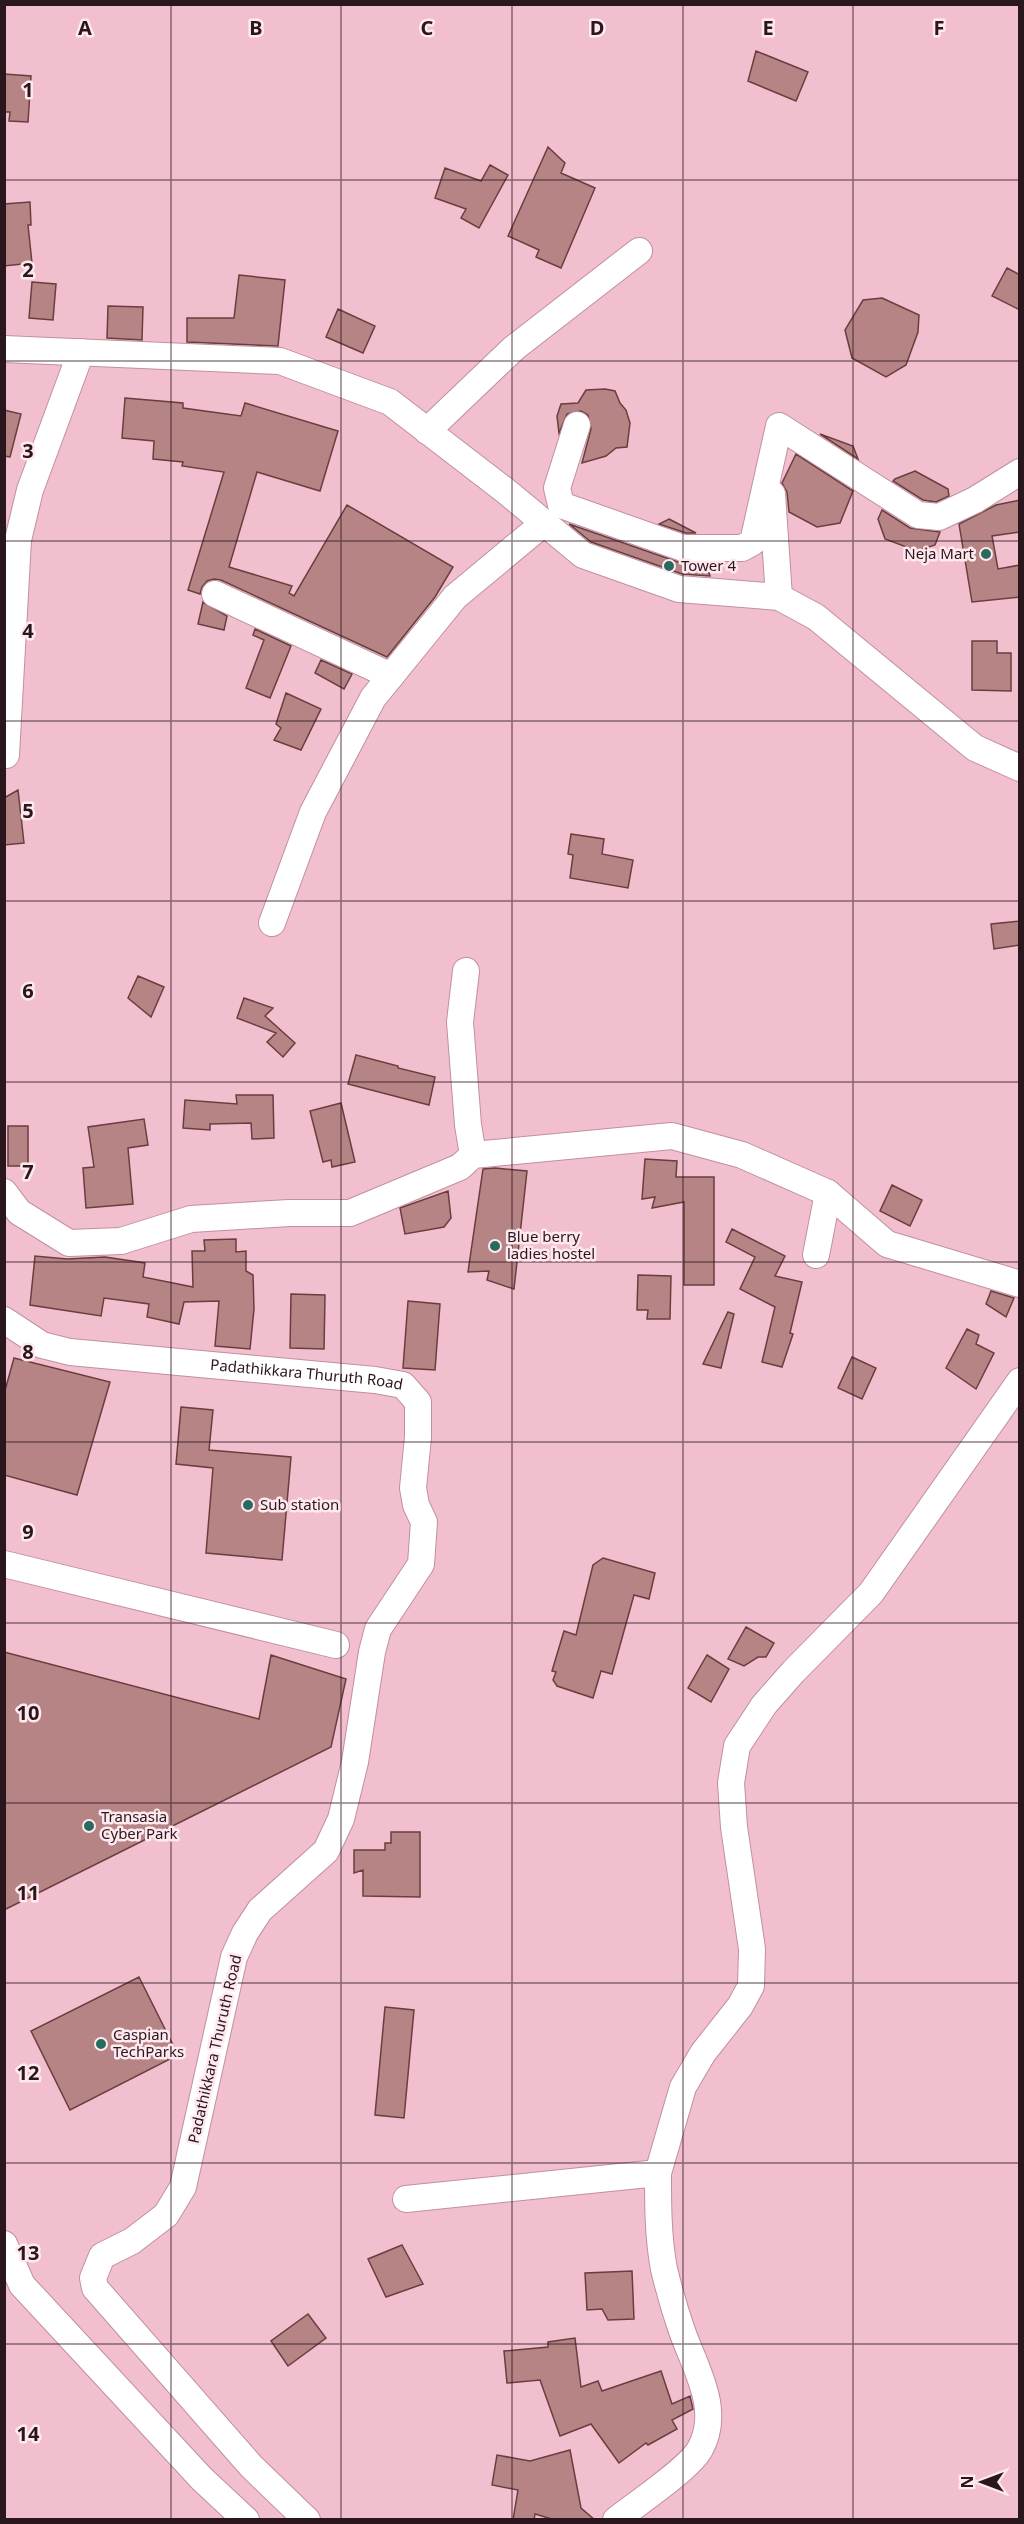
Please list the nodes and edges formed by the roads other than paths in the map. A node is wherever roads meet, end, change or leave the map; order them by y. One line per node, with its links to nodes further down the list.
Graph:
1 (639, 251): 5 (street)
2 (4, 349): 3 (street)
3 (81, 352): 5 (street); 12 (street)
4 (577, 425): 6 (street)
5 (427, 431): 8 (street)
6 (1020, 472)
7 (772, 494): 10 (street)
8 (544, 523): 10 (street); 11 (street)
9 (215, 594): 11 (street)
10 (779, 597): 13 (street)
11 (391, 676): 14 (street)
12 (6, 755)
13 (1020, 768)
14 (272, 923)
15 (466, 971): 16 (street)
16 (473, 1155): 17 (street); 18 (street)
17 (4, 1192)
18 (828, 1193): 19 (street); 20 (street)
19 (816, 1255)
20 (1020, 1284)
21 (4, 1320): 30 (street, Padathikkara Thuruth Road)
22 (1020, 1381): 25 (street)
23 (4, 1564): 24 (street)
24 (336, 1646)
25 (658, 2173): 26 (street); 31 (street)
26 (406, 2199)
27 (4, 2244): 28 (street)
28 (13, 2280): 29 (street)
29 (246, 2520)
30 (307, 2520)
31 (616, 2520)

